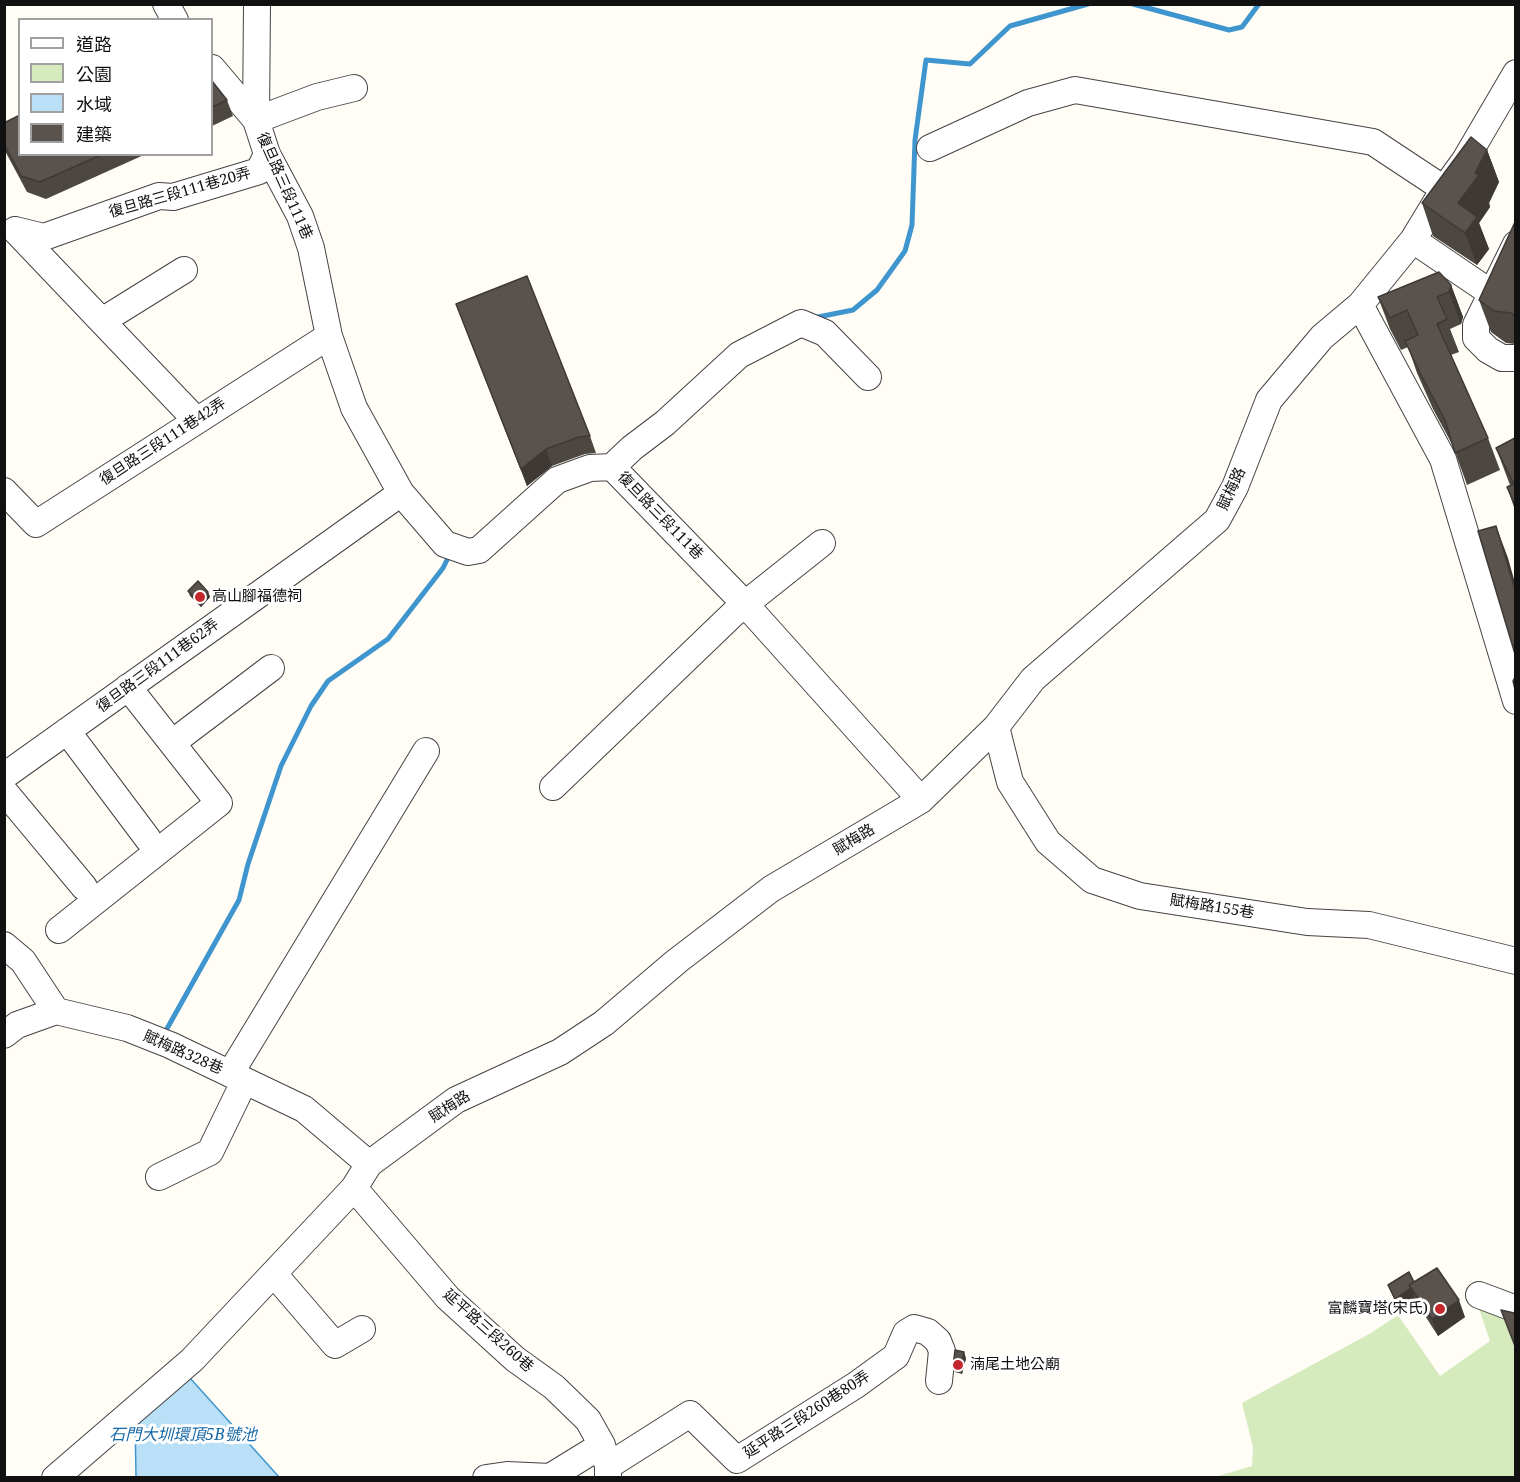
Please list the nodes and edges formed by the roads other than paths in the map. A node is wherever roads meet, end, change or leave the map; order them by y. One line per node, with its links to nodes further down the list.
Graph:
1 (166, 4): 3 (street)
2 (257, 4): 7 (street, 復旦路三段111巷)
3 (175, 18)
4 (213, 69): 7 (street)
5 (1515, 73): 10 (street, 賦梅路)
6 (354, 88): 7 (street)
7 (256, 120): 9 (street, 復旦路三段111巷)
8 (930, 148): 10 (street)
9 (267, 154): 16 (street, 復旦路三段111巷20弄); 17 (street, 復旦路三段111巷)
10 (1444, 189): 11 (street, 賦梅路)
11 (1413, 240): 14 (street); 15 (street, 賦梅路)
12 (1515, 244): 14 (street)
13 (184, 270): 16 (street)
14 (1491, 293): 18 (street)
15 (1360, 304): 28 (street); 29 (street, 賦梅路)
16 (102, 321): 20 (street)
17 (329, 336): 20 (street, 復旦路三段111巷42弄); 23 (street, 復旦路三段111巷)
18 (1515, 358)
19 (868, 377): 21 (street)
20 (196, 420): 22 (street, 復旦路三段111巷42弄)
21 (612, 466): 23 (street, 復旦路三段111巷); 25 (street, 復旦路三段111巷)
22 (4, 491)
23 (401, 493): 27 (street, 復旦路三段111巷62弄)
24 (822, 543): 25 (street)
25 (746, 604): 34 (street); 36 (street, 復旦路三段111巷)
26 (271, 668): 31 (street)
27 (128, 687): 30 (street, 復旦路三段111巷62弄); 31 (street)
28 (1515, 701)
29 (996, 727): 36 (street, 賦梅路); 41 (street, 賦梅路155巷)
30 (67, 731): 33 (street, 復旦路三段111巷62弄); 37 (street)
31 (172, 743): 39 (street)
32 (426, 751): 44 (street)
33 (4, 776)
34 (553, 787)
35 (4, 791): 38 (street)
36 (921, 800): 45 (street, 賦梅路)
37 (148, 839)
38 (84, 887)
39 (59, 930)
40 (4, 945): 42 (street)
41 (1515, 962)
42 (56, 1011): 43 (street); 44 (street, 賦梅路328巷)
43 (4, 1035)
44 (237, 1078): 45 (street, 賦梅路328巷); 46 (street)
45 (369, 1164): 47 (street, 賦梅路)
46 (159, 1177)
47 (354, 1188): 48 (street, 賦梅路); 53 (street, 延平路三段260巷)
48 (274, 1274): 51 (street); 54 (street, 賦梅路)
49 (1479, 1294): 50 (street)
50 (1515, 1309)
51 (362, 1329)
52 (939, 1381): 53 (street, 延平路三段260巷80弄)
53 (606, 1463): 55 (street)
54 (55, 1478)
55 (486, 1478)

